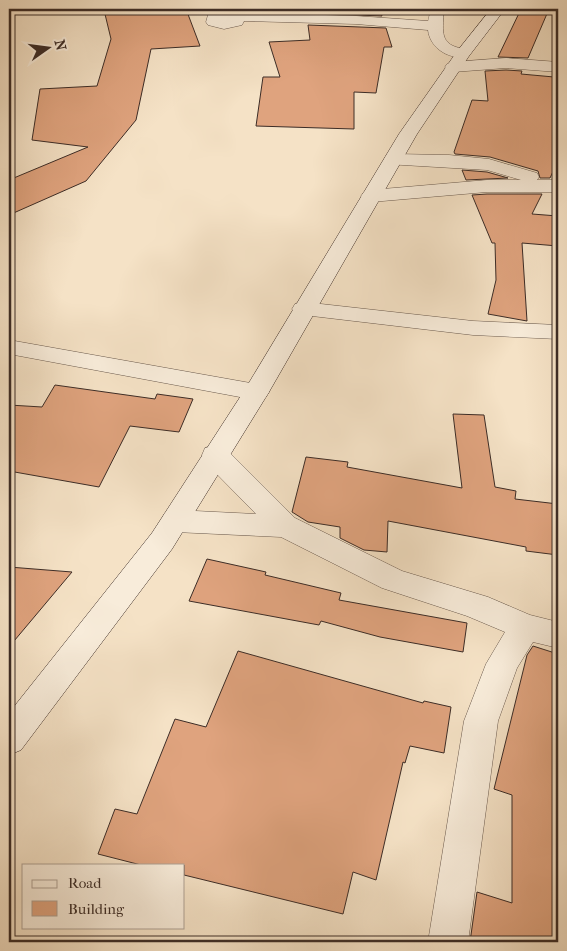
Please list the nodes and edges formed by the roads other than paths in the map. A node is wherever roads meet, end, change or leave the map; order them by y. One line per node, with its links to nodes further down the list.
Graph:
1 (437, 9): 4 (street)
2 (498, 9): 5 (street)
3 (227, 16): 4 (street)
4 (434, 29): 5 (street)
5 (461, 56): 6 (street); 6 (street); 8 (street)
6 (506, 63): 7 (street)
7 (558, 67)
8 (393, 160): 9 (street); 10 (street)
9 (558, 186): 10 (street)
10 (372, 196): 11 (street)
11 (303, 309): 12 (street); 14 (street)
12 (558, 332)
13 (9, 347): 14 (street)
14 (256, 392): 15 (street)
15 (215, 455): 16 (street); 17 (street)
16 (175, 521): 17 (street); 20 (street)
17 (285, 526): 18 (street)
18 (524, 627): 19 (street); 21 (street)
19 (558, 635)
20 (9, 739)
21 (448, 942)

